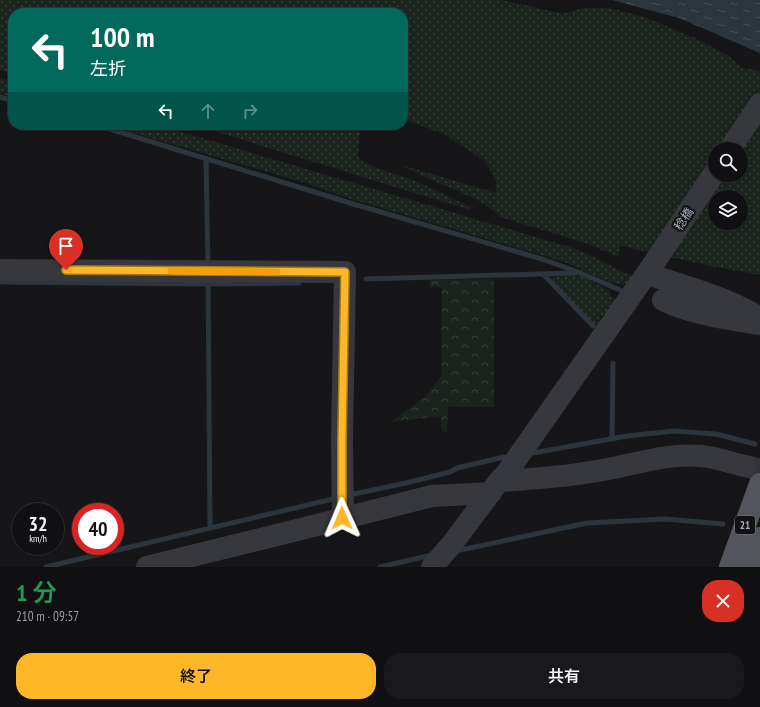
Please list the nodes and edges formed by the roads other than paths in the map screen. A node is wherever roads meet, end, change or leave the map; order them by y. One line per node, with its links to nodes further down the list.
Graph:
1 (760, 104): 2 (street)
2 (735, 142)
3 (708, 182): 5 (street, 稔橋)
4 (0, 270): 12 (street)
5 (650, 270): 7 (street); 11 (street, 稔橋)
6 (662, 300): 8 (street)
7 (760, 318)
8 (760, 324)
9 (745, 466): 11 (street)
10 (760, 484): 16 (main road, 21)
11 (495, 487): 12 (street); 14 (street, 稔橋)
12 (342, 504): 15 (street)
13 (760, 538): 17 (main road, 21)
14 (433, 566)
15 (147, 567)
16 (730, 567)
17 (750, 567)

